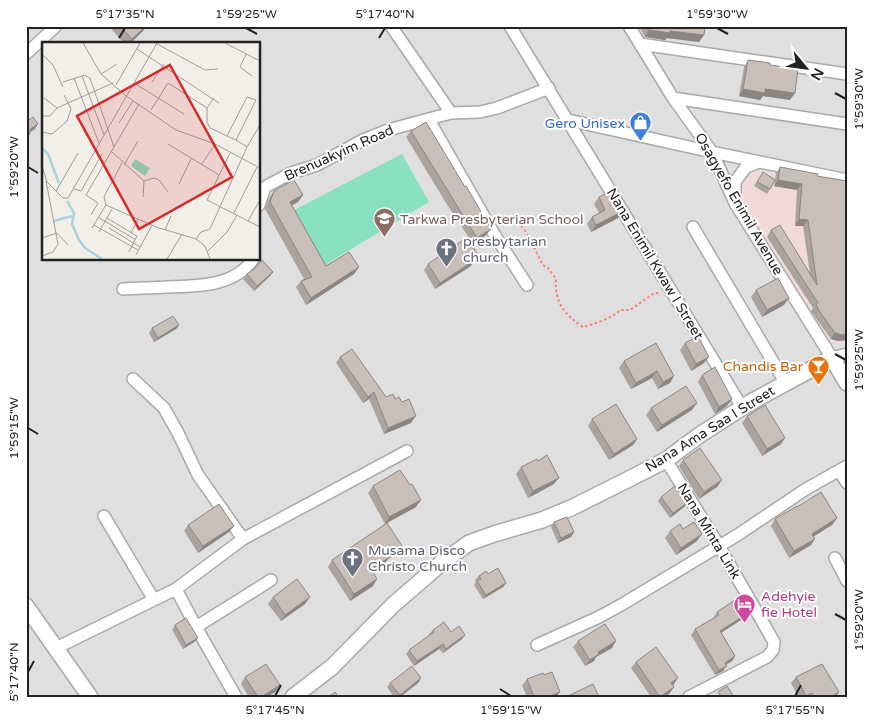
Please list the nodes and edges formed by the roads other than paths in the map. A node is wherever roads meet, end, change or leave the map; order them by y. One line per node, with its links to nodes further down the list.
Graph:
1 (56, 26): 6 (street)
2 (391, 26): 10 (street)
3 (510, 26): 8 (street, Nana Enimil Kwaw I Street)
4 (629, 26): 5 (street, Osagyefo Enimil Avenue)
5 (640, 44): 7 (street); 9 (street, Osagyefo Enimil Avenue)
6 (26, 54)
7 (847, 74)
8 (549, 88): 10 (street, Brenuakyim Road); 12 (street, Nana Enimil Kwaw I Street)
9 (673, 98): 13 (street); 14 (street, Osagyefo Enimil Avenue)
10 (451, 113): 11 (street, Brenuakyim Road)
11 (429, 120): 17 (street, Brenuakyim Road); 22 (street)
12 (568, 120): 14 (street); 29 (street, Nana Enimil Kwaw I Street)
13 (847, 124)
14 (712, 152): 15 (street); 19 (street, Osagyefo Enimil Avenue)
15 (759, 162): 16 (street); 19 (street)
16 (847, 180)
17 (262, 184): 18 (street, Brenuakyim Road)
18 (260, 197)
19 (736, 204): 25 (street, Osagyefo Enimil Avenue)
20 (693, 227): 27 (street)
21 (252, 260): 23 (street)
22 (527, 285)
23 (123, 288)
24 (847, 354): 25 (street)
25 (832, 358): 27 (street, Nana Ama Saa I Street); 28 (street, Osagyefo Enimil Avenue)
26 (134, 379): 35 (street)
27 (785, 382): 29 (street, Nana Ama Saa I Street)
28 (847, 383)
29 (742, 407): 31 (street, Nana Ama Saa I Street)
30 (407, 451): 35 (street)
31 (666, 460): 36 (street, Nana Minta Link); 48 (street, Nana Ama Saa I Street)
32 (843, 468): 33 (street); 36 (street)
33 (847, 482)
34 (104, 516): 41 (street)
35 (243, 539): 40 (street)
36 (719, 546): 44 (street); 49 (street, Nana Minta Link)
37 (836, 558): 39 (street)
38 (271, 580): 43 (street)
39 (847, 581)
40 (176, 589): 41 (street); 43 (street)
41 (154, 600): 45 (street)
42 (26, 606): 45 (street)
43 (196, 627): 47 (street)
44 (537, 646)
45 (56, 648): 46 (street)
46 (90, 697)
47 (236, 697)
48 (293, 697)
49 (689, 697)

